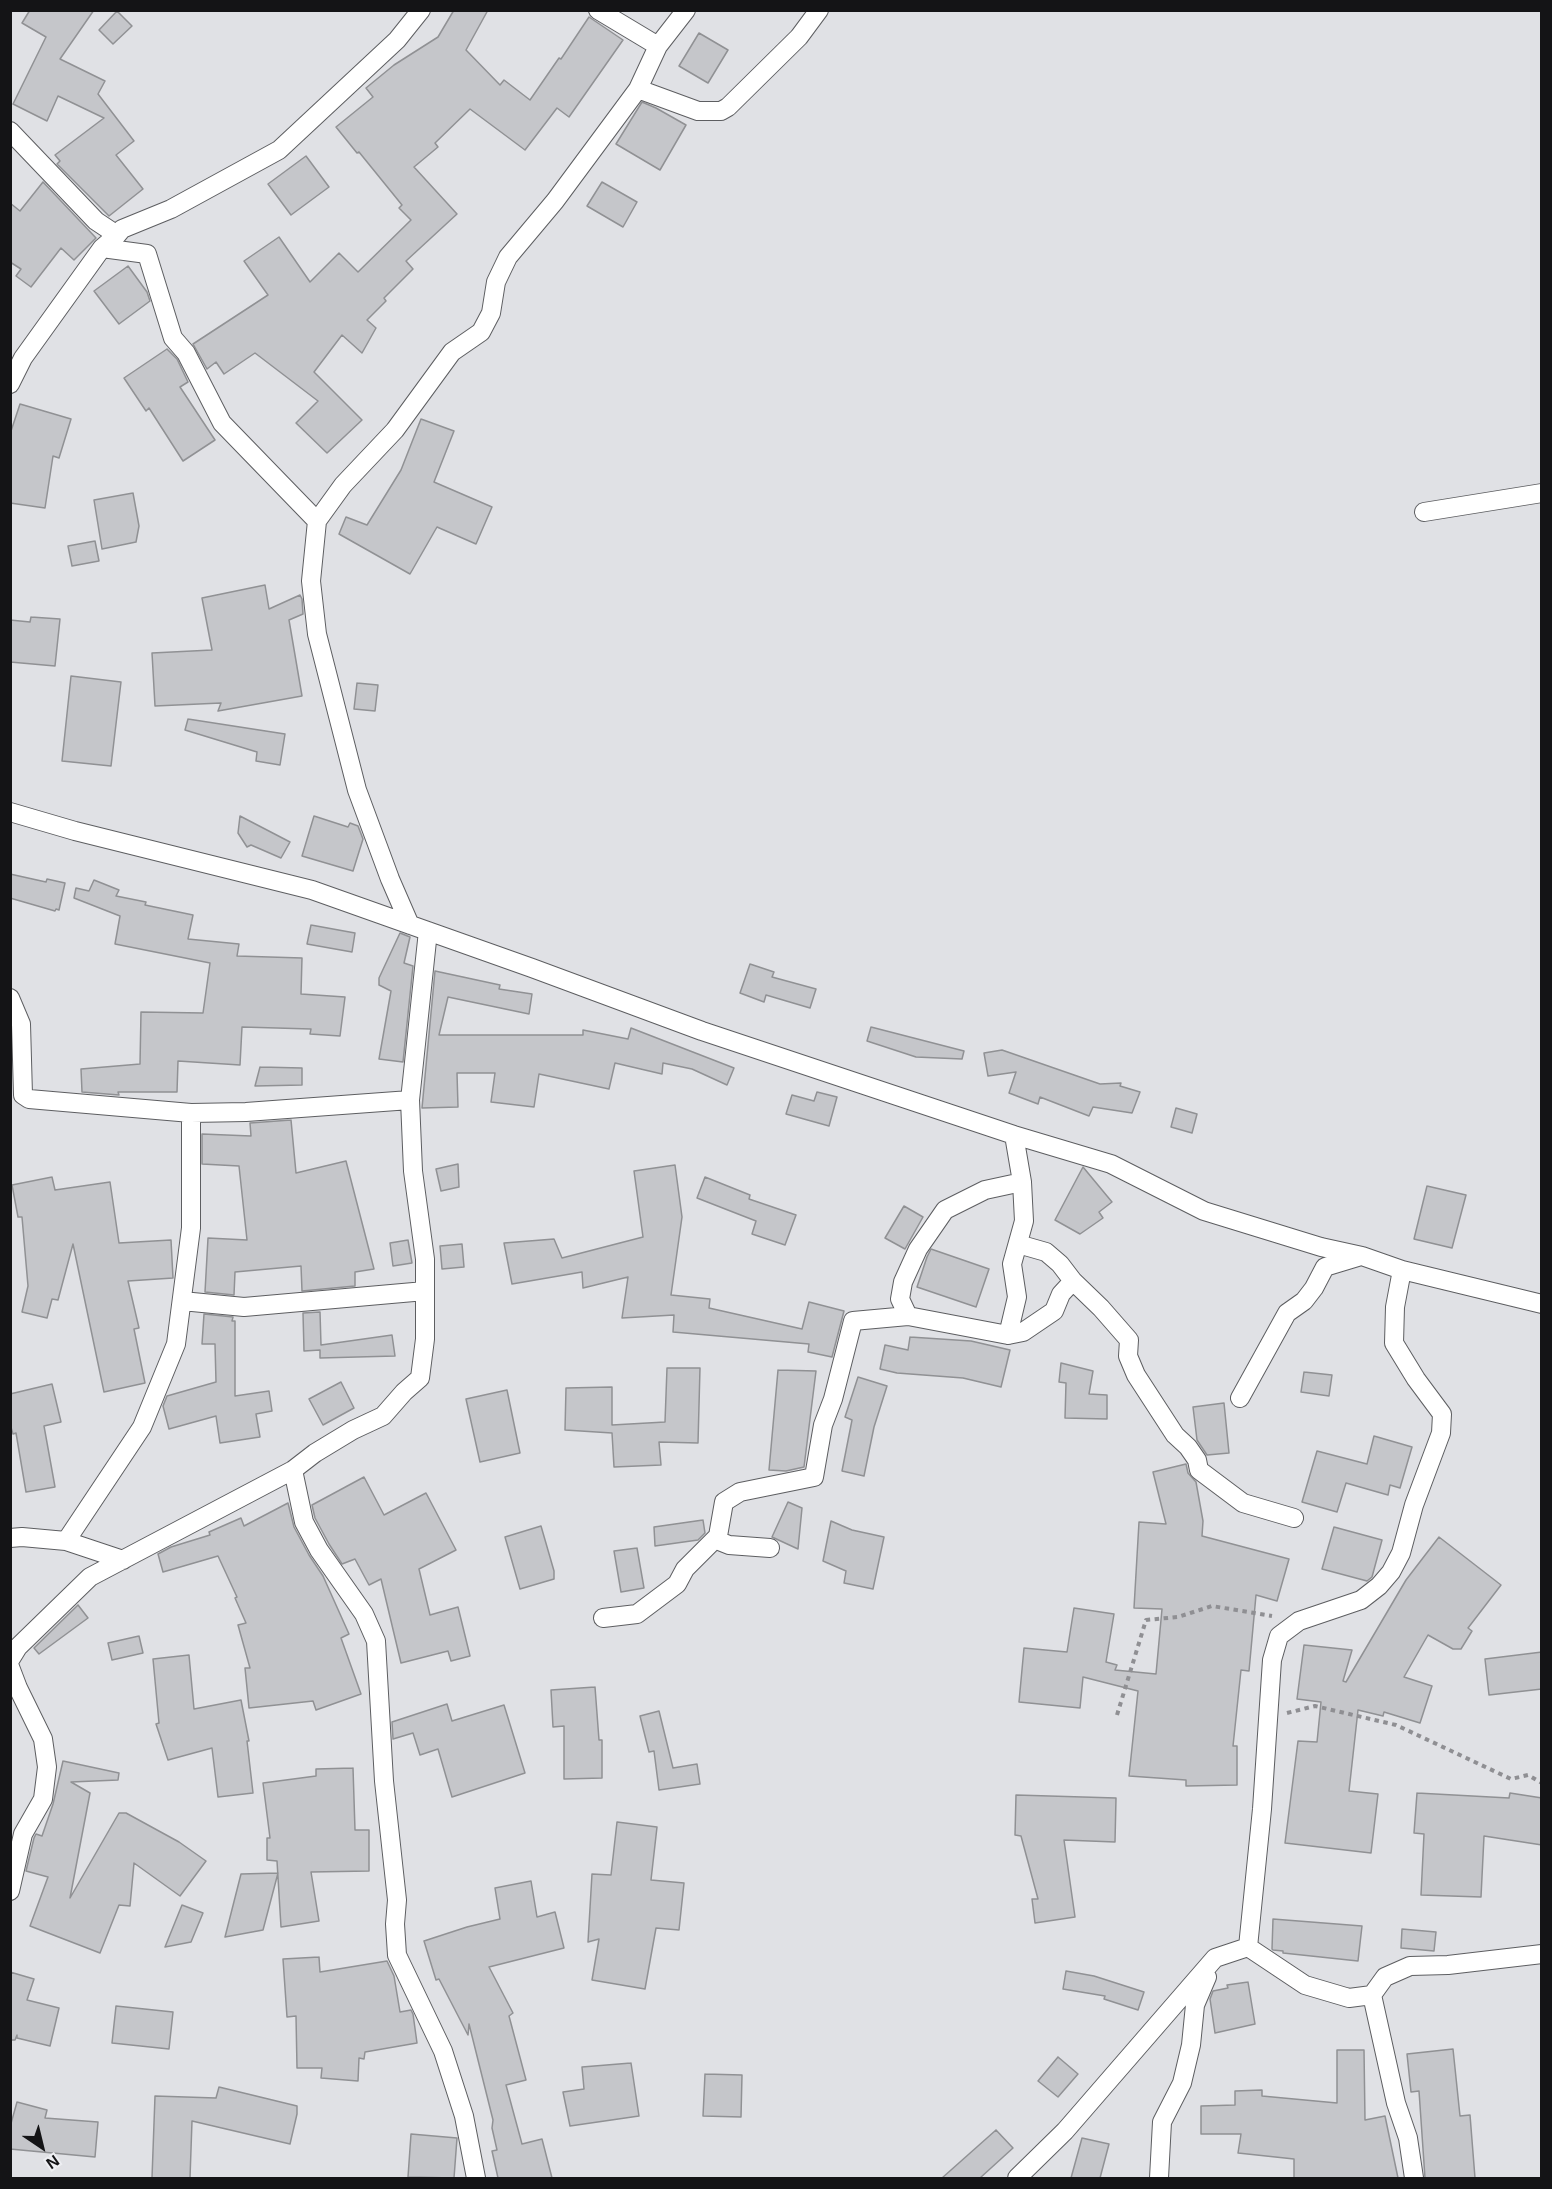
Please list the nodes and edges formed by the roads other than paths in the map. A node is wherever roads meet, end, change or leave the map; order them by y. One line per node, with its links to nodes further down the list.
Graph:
1 (421, 10): 8 (street)
2 (598, 10): 5 (street)
3 (686, 10): 5 (street)
4 (819, 10): 6 (street)
5 (658, 46): 6 (street)
6 (638, 89): 13 (street)
7 (10, 131): 8 (street)
8 (117, 235): 9 (street)
9 (102, 248): 10 (street); 13 (street)
10 (10, 384)
11 (1542, 493): 12 (street)
12 (1424, 512)
13 (317, 522): 15 (street)
14 (10, 812): 15 (street)
15 (410, 925): 16 (street)
16 (428, 931): 18 (street); 20 (street)
17 (10, 998): 19 (street)
18 (410, 1100): 19 (street); 26 (street)
19 (191, 1113): 27 (street)
20 (1014, 1136): 21 (street); 23 (street)
21 (1022, 1182): 22 (street); 29 (street)
22 (1018, 1244): 25 (street); 30 (street)
23 (1362, 1256): 24 (street); 31 (street)
24 (1402, 1270): 28 (street); 43 (street)
25 (1073, 1281): 30 (street); 33 (street)
26 (425, 1291): 27 (street); 32 (street)
27 (182, 1301): 36 (street)
28 (1542, 1304)
29 (908, 1316): 30 (street); 34 (street)
30 (1008, 1335)
31 (1240, 1398)
32 (293, 1470): 38 (street); 47 (street)
33 (1294, 1518)
34 (718, 1536): 37 (street); 39 (street)
35 (10, 1538): 36 (street)
36 (66, 1541): 38 (street)
37 (770, 1548)
38 (123, 1560): 40 (street)
39 (603, 1618)
40 (10, 1660)
41 (10, 1667): 42 (street)
42 (10, 1891)
43 (1248, 1947): 45 (street); 46 (street)
44 (1542, 1954): 46 (street)
45 (1215, 1959): 48 (street); 49 (street)
46 (1372, 1995): 50 (street)
47 (476, 2178)
48 (1017, 2178)
49 (1159, 2178)
50 (1414, 2178)

